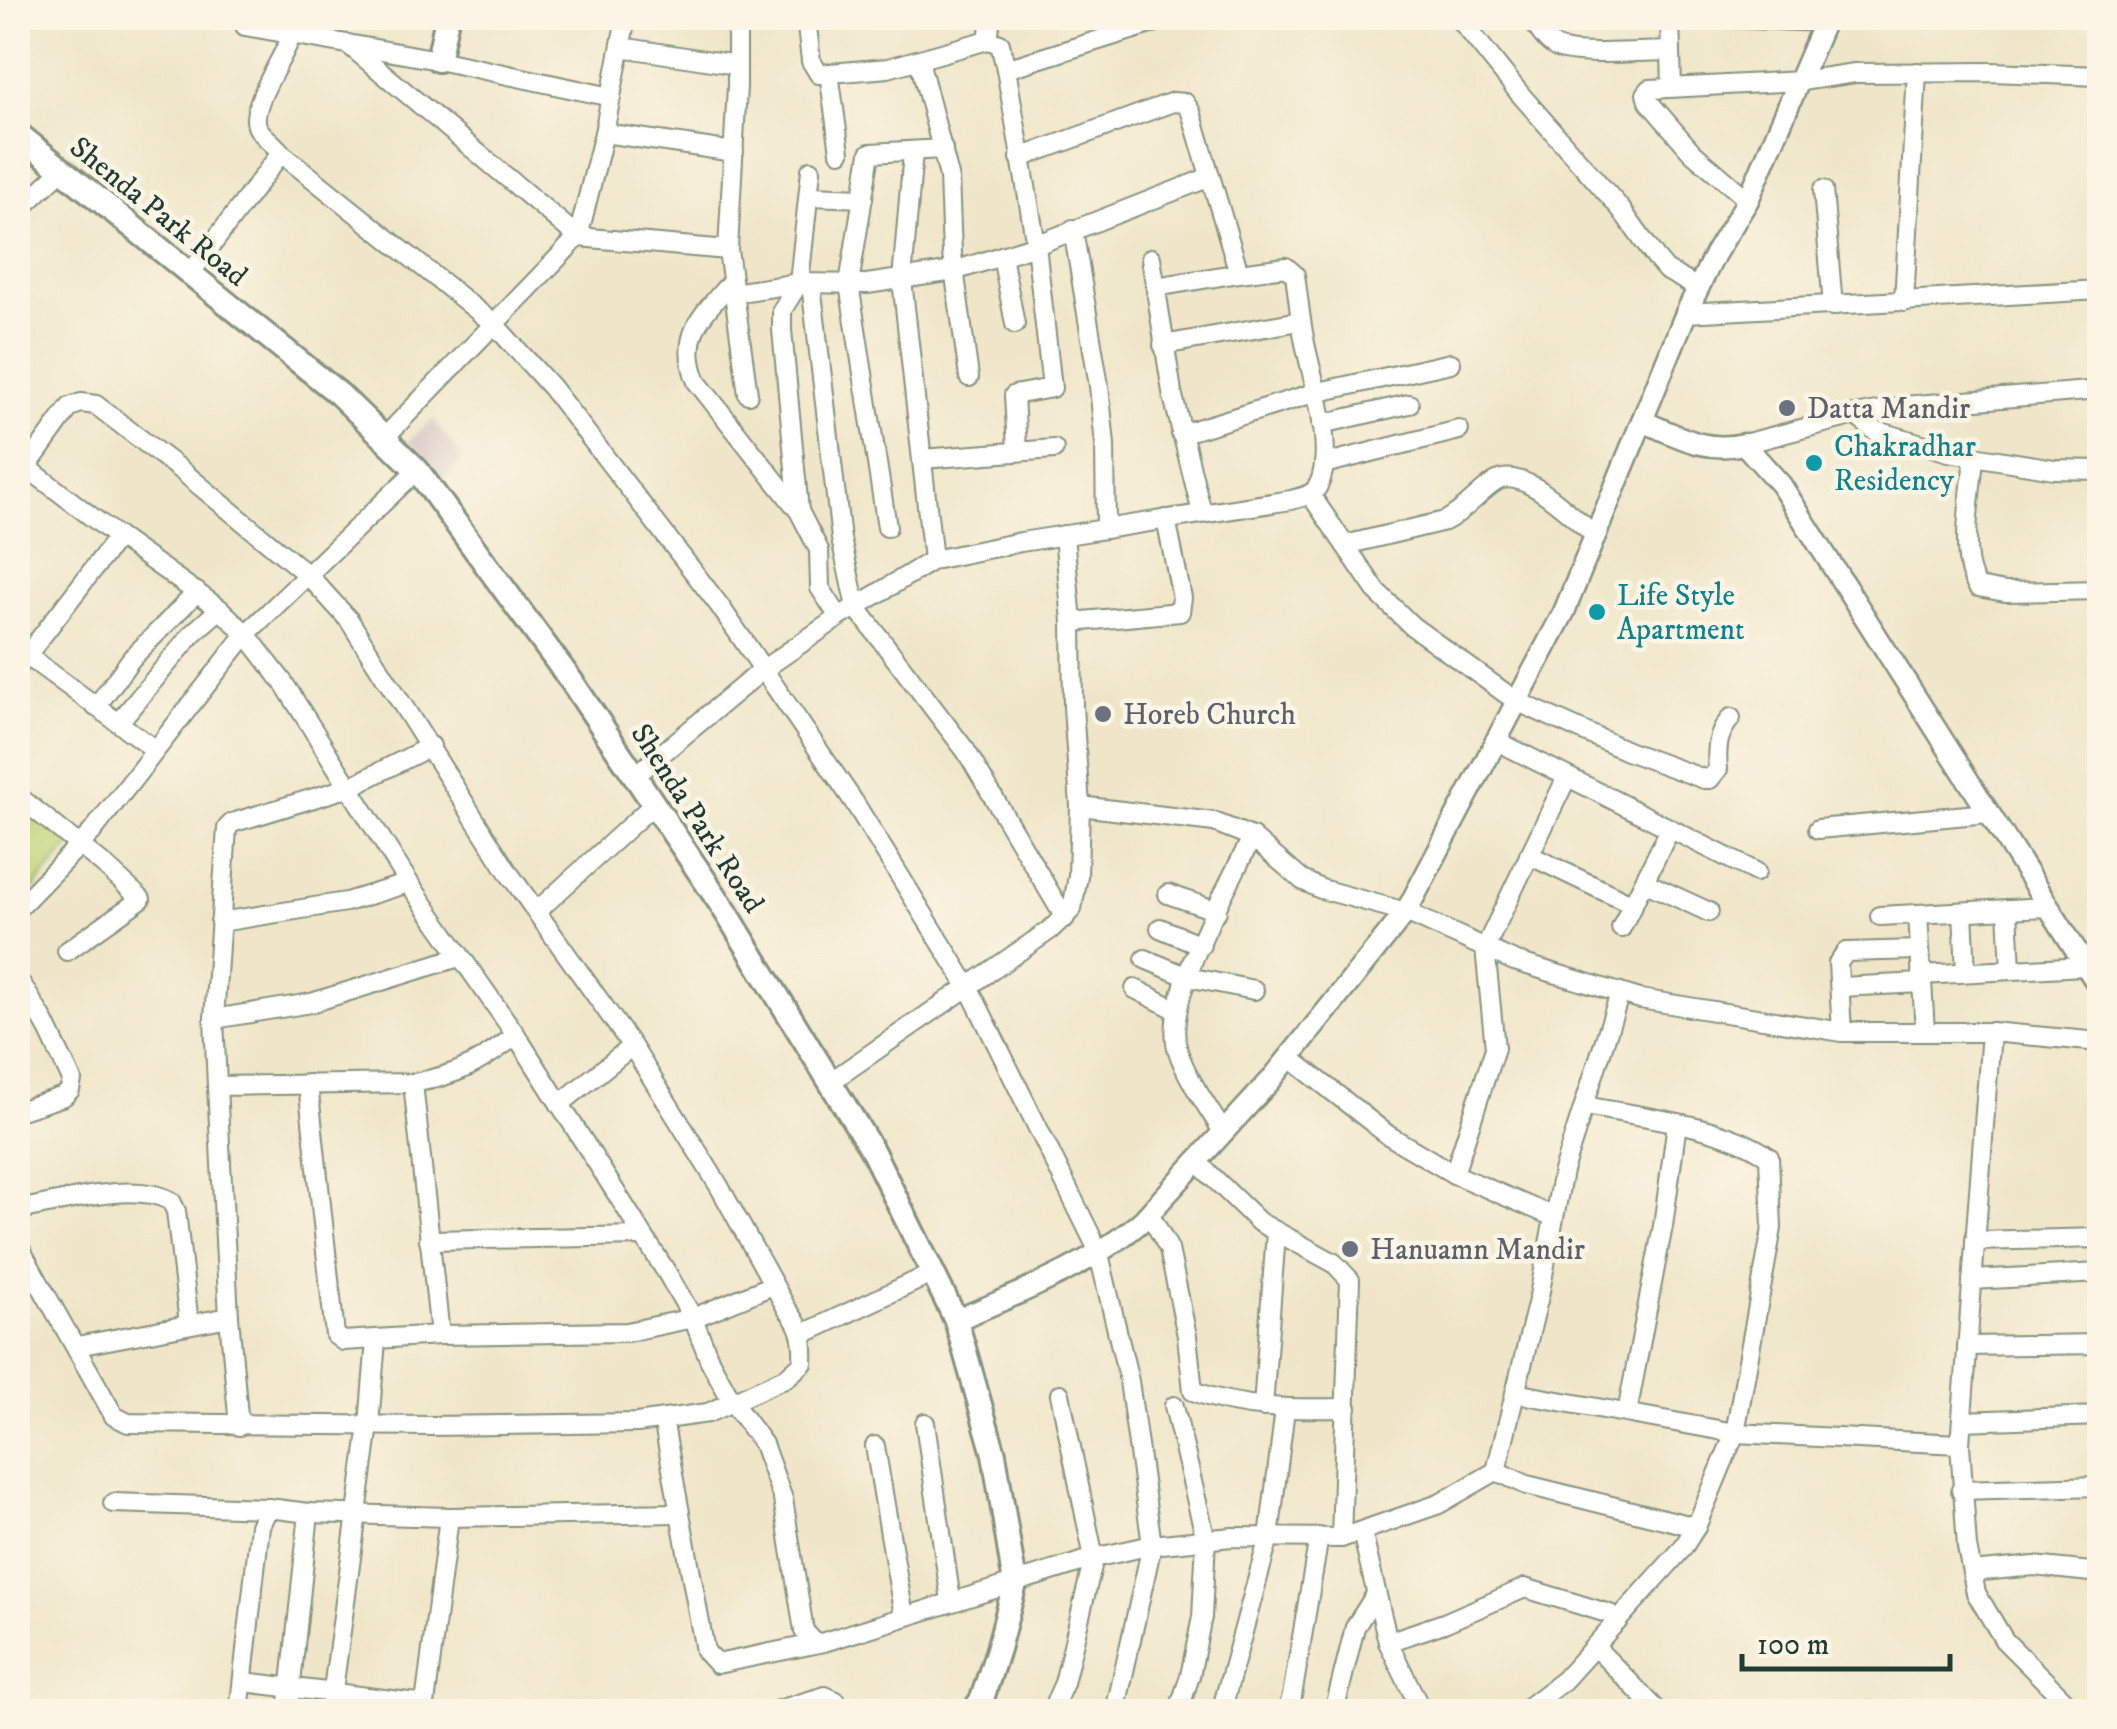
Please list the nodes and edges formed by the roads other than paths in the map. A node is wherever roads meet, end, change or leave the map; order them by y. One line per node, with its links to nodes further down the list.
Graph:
1 (247, 18): 14 (street)
2 (304, 18): 14 (street)
3 (447, 18): 19 (main road)
4 (626, 18): 17 (street)
5 (737, 18): 21 (street)
6 (806, 18): 24 (street)
7 (991, 18): 15 (street)
8 (1170, 18): 22 (street)
9 (1460, 18): 59 (street)
10 (1531, 18): 18 (street)
11 (1670, 18): 18 (street)
12 (1725, 18): 13 (street)
13 (1825, 20): 26 (street)
14 (297, 37): 16 (street); 35 (street)
15 (988, 40): 20 (street); 22 (street)
16 (348, 44): 19 (street); 46 (street)
17 (621, 47): 21 (street); 28 (street)
18 (1671, 51): 27 (street)
19 (438, 60): 28 (street)
20 (919, 60): 24 (street); 31 (street)
21 (737, 65): 32 (street)
22 (1006, 69): 36 (street)
23 (1917, 72): 25 (street); 26 (street); 61 (street)
24 (829, 73): 33 (street)
25 (2100, 76)
26 (1801, 81): 27 (street); 43 (street)
27 (1672, 87): 43 (street)
28 (611, 96): 29 (street)
29 (604, 133): 32 (street); 46 (street)
30 (18, 134): 38 (main road, Shenda Park Road)
31 (943, 149): 34 (street); 51 (street)
32 (734, 152): 48 (street)
33 (840, 152)
34 (913, 152): 42 (street); 54 (street)
35 (280, 153): 53 (street); 65 (street)
36 (1020, 158): 39 (street); 47 (street)
37 (811, 170): 41 (street)
38 (62, 171): 44 (street); 53 (main road, Shenda Park Road)
39 (1210, 178): 45 (street); 52 (street)
40 (1823, 190): 62 (street)
41 (810, 196): 42 (street); 55 (street)
42 (863, 198): 56 (street)
43 (1748, 200): 59 (street)
44 (18, 211)
45 (1073, 229): 47 (street); 94 (street)
46 (578, 237): 48 (street); 65 (street)
47 (1036, 244): 49 (street); 82 (street)
48 (728, 250): 57 (street)
49 (1002, 256): 51 (street); 66 (street)
50 (1151, 258): 58 (street)
51 (954, 271): 54 (street); 69 (street)
52 (1239, 273): 58 (street); 64 (street)
53 (189, 275): 79 (main road, Shenda Park Road)
54 (902, 280): 56 (street); 84 (street)
55 (805, 284): 56 (street); 57 (street); 90 (street); 103 (street)
56 (849, 284): 93 (street)
57 (732, 287): 72 (street); 90 (street)
58 (1156, 287): 67 (street)
59 (1698, 288): 63 (street)
60 (2100, 290): 61 (street)
61 (1904, 302): 62 (street)
62 (1833, 306): 63 (street)
63 (1686, 312): 76 (street)
64 (1300, 321): 67 (street); 71 (street)
65 (494, 324): 79 (street); 109 (street)
66 (1016, 324)
67 (1163, 345): 78 (street)
68 (1451, 363): 71 (street)
69 (968, 377)
70 (2100, 390): 74 (street)
71 (1314, 393): 75 (street); 78 (street)
72 (748, 394)
73 (1409, 404): 75 (street)
74 (1855, 414): 80 (street); 83 (street)
75 (1322, 424): 86 (street)
76 (1638, 429): 80 (street); 95 (street)
77 (1459, 430): 86 (street)
78 (1181, 434): 91 (street)
79 (384, 438): 87 (main road, Shenda Park Road)
80 (1744, 444): 123 (street)
81 (1054, 449): 82 (street)
82 (1017, 450): 84 (street)
83 (1974, 456): 88 (street); 101 (street)
84 (922, 459): 99 (street)
85 (22, 464): 97 (street); 100 (street)
86 (1324, 464): 89 (street)
87 (417, 470): 100 (street); 117 (main road, Shenda Park Road)
88 (2100, 470)
89 (1310, 494): 91 (street); 98 (street)
90 (799, 511): 105 (street)
91 (1202, 513): 92 (street)
92 (1166, 520): 94 (street); 106 (street)
93 (887, 527)
94 (1106, 529): 96 (street)
95 (1595, 535): 98 (street); 110 (street)
96 (1064, 536): 99 (street); 106 (street)
97 (118, 537): 102 (street); 108 (street)
98 (1344, 545): 110 (street)
99 (933, 560): 103 (street)
100 (309, 576): 107 (street); 115 (street)
101 (2100, 590)
102 (197, 592): 104 (street); 111 (street)
103 (856, 608): 105 (street); 144 (street)
104 (220, 609): 107 (street); 113 (street)
105 (839, 617): 109 (street)
106 (1072, 622): 122 (street)
107 (246, 634): 116 (street); 119 (street)
108 (20, 657): 111 (street)
109 (761, 671): 117 (street); 160 (street)
110 (1516, 701): 112 (street); 114 (street)
111 (96, 706): 113 (street)
112 (1730, 718)
113 (119, 722): 116 (street)
114 (1495, 740): 118 (street); 139 (street)
115 (432, 746): 119 (street); 137 (street)
116 (154, 750): 127 (street)
117 (636, 776): 121 (main road, Shenda Park Road)
118 (1567, 777): 124 (street); 128 (street)
119 (350, 787): 131 (street); 145 (street)
120 (18, 796): 127 (street)
121 (654, 804): 137 (street); 175 (main road, Shenda Park Road)
122 (1080, 806): 126 (street); 144 (street)
123 (1988, 813): 125 (street); 134 (street)
124 (1670, 829): 129 (street); 130 (street)
125 (1818, 829)
126 (1252, 837): 138 (street); 139 (street)
127 (79, 845): 135 (street); 151 (street)
128 (1530, 855): 133 (street); 149 (street)
129 (1756, 872)
130 (1644, 882): 133 (street); 140 (street)
131 (409, 883): 145 (street); 152 (street)
132 (1168, 894): 138 (street)
133 (1633, 905): 147 (street)
134 (2048, 907): 136 (street); 154 (street)
135 (18, 908)
136 (2008, 909): 141 (street); 155 (street)
137 (537, 911): 173 (street)
138 (1217, 911): 148 (street)
139 (1406, 912): 149 (street); 174 (street)
140 (1709, 912)
141 (1963, 912): 142 (street); 156 (street)
142 (1918, 914): 143 (street); 150 (street)
143 (1880, 916)
144 (1065, 918): 160 (street)
145 (220, 922): 167 (street)
146 (1160, 928): 148 (street)
147 (1621, 928)
148 (1201, 944): 157 (street)
149 (1485, 948): 165 (street); 185 (street)
150 (1920, 950): 158 (street); 161 (street)
151 (67, 951)
152 (459, 957): 167 (street); 171 (street)
153 (1146, 959): 157 (street)
154 (2084, 966): 155 (street); 162 (street)
155 (2011, 970): 156 (street)
156 (1966, 972): 158 (street)
157 (1188, 977): 164 (street); 166 (street)
158 (1922, 979): 161 (street); 169 (street)
159 (18, 983): 181 (street)
160 (969, 988): 175 (street); 195 (street)
161 (1840, 988): 168 (street)
162 (2100, 988)
163 (1135, 989): 166 (street)
164 (1254, 990)
165 (1620, 993): 168 (street); 180 (street)
166 (1175, 1009): 183 (street)
167 (214, 1019): 178 (street)
168 (1842, 1032): 169 (street)
169 (1925, 1032): 170 (street)
170 (1991, 1032): 172 (street); 193 (street)
171 (516, 1034): 176 (street); 179 (street)
172 (2100, 1042)
173 (632, 1046): 179 (street); 199 (street)
174 (1289, 1056): 183 (street); 185 (street)
175 (830, 1082): 196 (main road, Shenda Park Road)
176 (413, 1083): 177 (street); 192 (street)
177 (308, 1084): 178 (street); 206 (street)
178 (216, 1086): 200 (street)
179 (560, 1104): 190 (street)
180 (1584, 1106): 182 (street); 188 (street)
181 (18, 1112)
182 (1677, 1123): 217 (street); 224 (street)
183 (1223, 1132): 184 (street)
184 (1196, 1160): 187 (street); 189 (street)
185 (1454, 1174): 188 (street)
186 (18, 1210): 203 (street)
187 (1149, 1213): 195 (street); 214 (street)
188 (1554, 1217): 210 (street)
189 (1276, 1234): 214 (street); 215 (street)
190 (643, 1236): 192 (street); 201 (street)
191 (2100, 1238): 193 (street)
192 (430, 1240): 205 (street)
193 (1975, 1242): 198 (street)
194 (18, 1245): 208 (street)
195 (1098, 1250): 202 (street); 242 (street)
196 (932, 1273): 202 (main road, Shenda Park Road); 204 (street)
197 (2100, 1273): 198 (street)
198 (1972, 1280): 209 (street)
199 (773, 1285): 201 (street); 204 (street)
200 (229, 1316): 203 (street); 223 (street)
201 (692, 1318): 205 (street); 212 (street)
202 (956, 1320): 246 (main road, Shenda Park Road)
203 (189, 1324): 208 (street)
204 (803, 1334): 212 (street)
205 (440, 1335): 206 (street)
206 (376, 1340): 222 (street)
207 (2100, 1344): 209 (street)
208 (77, 1346): 223 (street)
209 (1968, 1346): 220 (street)
210 (1515, 1393): 217 (street); 227 (street)
211 (1060, 1394): 243 (street)
212 (733, 1403): 219 (street); 251 (street)
213 (1174, 1406): 241 (street)
214 (1263, 1406): 216 (street)
215 (1346, 1408): 216 (street); 240 (street)
216 (1285, 1409): 238 (street)
217 (1627, 1413): 224 (street)
218 (2100, 1416): 220 (street)
219 (664, 1420): 222 (street); 233 (street)
220 (1962, 1421): 225 (street)
221 (925, 1423): 248 (street)
222 (369, 1425): 223 (street); 234 (street)
223 (239, 1426)
224 (1735, 1432): 225 (street); 236 (street)
225 (1960, 1444): 229 (street)
226 (876, 1446): 249 (street)
227 (1496, 1471): 236 (street); 237 (street)
228 (2100, 1486): 229 (street)
229 (1961, 1490): 244 (street)
230 (114, 1503): 231 (street)
231 (268, 1508): 232 (street); 254 (street)
232 (309, 1513): 234 (street); 255 (street)
233 (679, 1513): 235 (street); 251 (street)
234 (356, 1515): 235 (street); 256 (street)
235 (449, 1518): 257 (street)
236 (1696, 1527): 250 (street)
237 (1362, 1532): 240 (street); 247 (street)
238 (1269, 1537): 239 (street); 241 (street); 266 (street)
239 (1319, 1538): 240 (street); 267 (street)
240 (1341, 1538)
241 (1206, 1540): 242 (street); 265 (street)
242 (1152, 1544): 243 (street); 264 (street)
243 (1094, 1558): 246 (street); 263 (street)
244 (1972, 1572): 245 (street); 272 (street)
245 (2100, 1572)
246 (1015, 1584): 248 (street); 262 (main road, Shenda Park Road)
247 (1376, 1594): 252 (street); 268 (street)
248 (951, 1601): 249 (street)
249 (904, 1616): 251 (street)
250 (1617, 1622): 252 (street); 253 (street)
251 (814, 1642)
252 (1388, 1642): 269 (street)
253 (1594, 1647): 270 (street); 271 (street)
254 (244, 1682): 255 (street); 258 (street)
255 (290, 1690): 256 (street); 259 (street)
256 (331, 1703): 257 (street)
257 (424, 1708)
258 (239, 1712)
259 (288, 1712)
260 (772, 1712): 261 (street)
261 (844, 1712)
262 (974, 1712)
263 (1051, 1712)
264 (1115, 1712)
265 (1178, 1712)
266 (1221, 1712)
267 (1286, 1712)
268 (1334, 1712)
269 (1422, 1712)
270 (1522, 1712)
271 (1659, 1712)
272 (2076, 1712)

